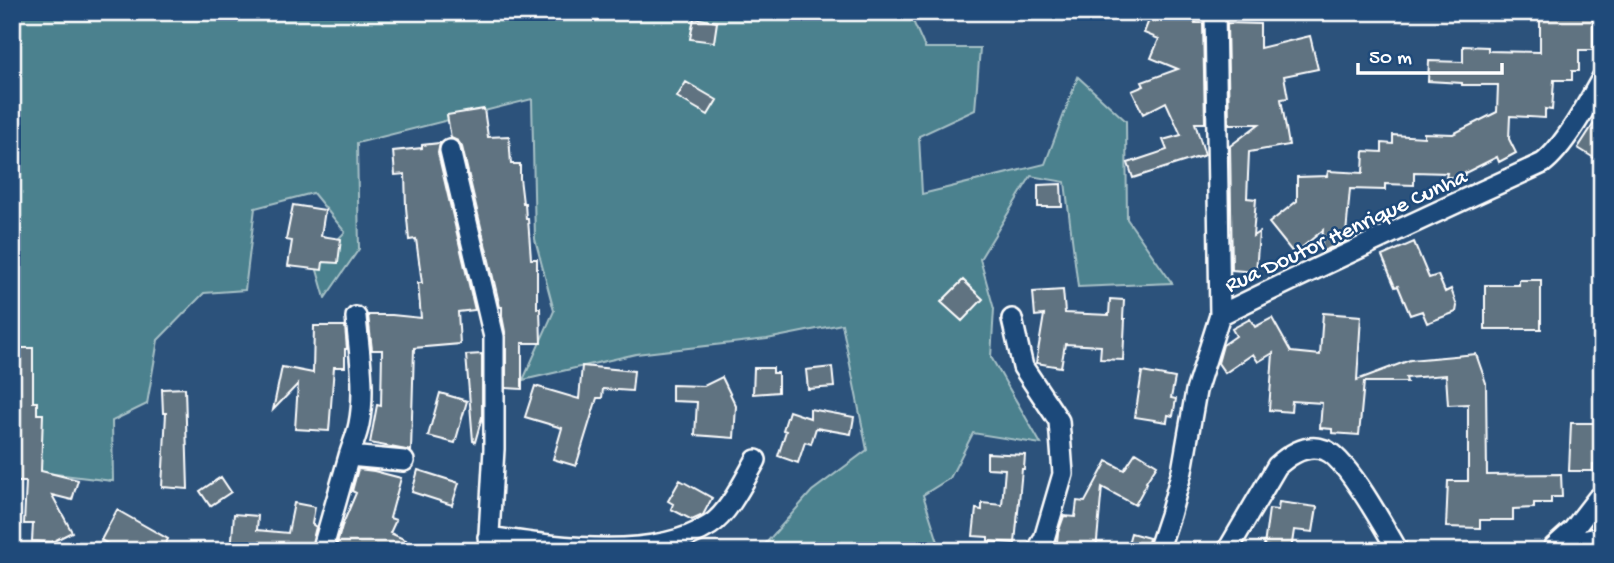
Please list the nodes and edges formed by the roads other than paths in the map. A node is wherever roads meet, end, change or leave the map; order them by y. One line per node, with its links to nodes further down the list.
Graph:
1 (1215, 12): 4 (street)
2 (1602, 78): 4 (street, Rua Doutor Henrique Cunha)
3 (450, 150): 12 (street)
4 (1220, 315): 16 (street, Rua Doutor Henrique Cunha)
5 (356, 317): 7 (street)
6 (1012, 319): 15 (street)
7 (349, 456): 9 (street); 14 (street)
8 (756, 460): 12 (street)
9 (404, 461)
10 (1602, 496): 13 (street)
11 (1602, 537): 13 (street)
12 (488, 544)
13 (1551, 549)
14 (322, 551)
15 (1037, 551)
16 (1157, 551)
17 (1227, 551): 18 (street)
18 (1398, 551)

